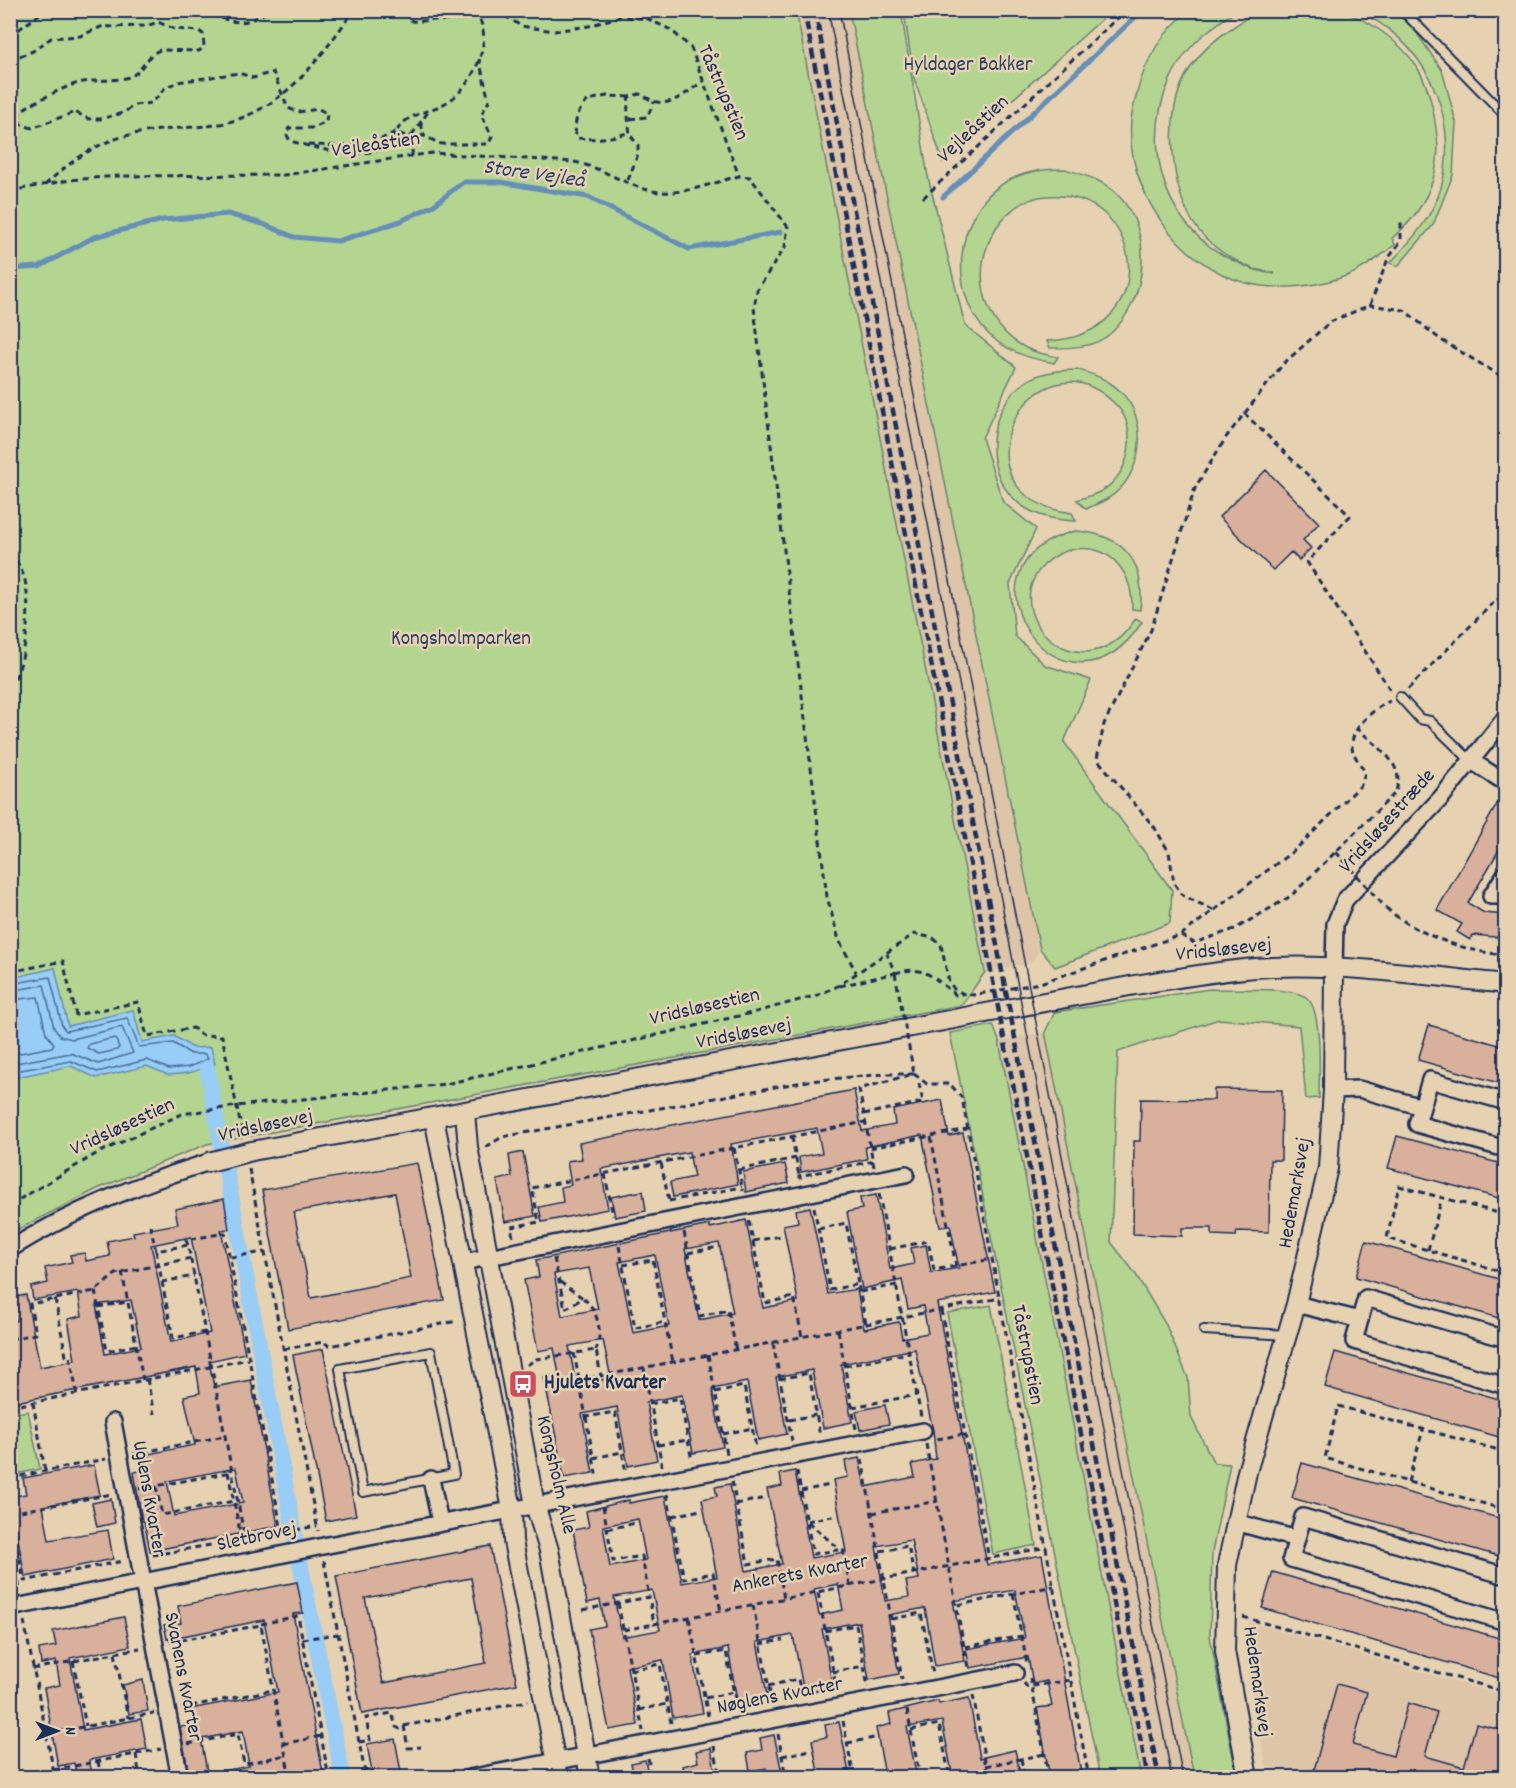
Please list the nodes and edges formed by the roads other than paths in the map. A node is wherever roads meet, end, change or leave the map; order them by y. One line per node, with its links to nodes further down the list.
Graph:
1 (1402, 10): 2 (lane)
2 (1506, 117)
3 (1400, 697): 5 (lane)
4 (1506, 717): 5 (street, Vridsløsestræde)
5 (1470, 760): 6 (street); 9 (street, Vridsløsestræde)
6 (1506, 783)
7 (1506, 873): 8 (street)
8 (1506, 896)
9 (1334, 968): 10 (street, Vridsløsevej); 11 (street, Hedemarksvej); 14 (street, Vridsløsevej)
10 (1506, 984)
11 (1333, 1090): 13 (street); 22 (street, Hedemarksvej)
12 (1506, 1102): 13 (street)
13 (1422, 1107): 16 (street)
14 (465, 1112): 15 (street, Vridsløsevej); 20 (street, Kongsholm Alle)
15 (434, 1118): 17 (street, Vridsløsevej, bridge); 21 (street)
16 (1506, 1149)
17 (209, 1162): 19 (street, Vridsløsevej)
18 (906, 1174): 20 (street)
19 (10, 1249)
20 (488, 1257): 21 (street); 31 (street, Kongsholm Alle)
21 (464, 1262): 32 (street)
22 (1296, 1304): 23 (street); 25 (street, Hedemarksvej)
23 (1360, 1320): 26 (street); 27 (street)
24 (1204, 1330): 25 (lane)
25 (1287, 1335): 34 (street, Hedemarksvej)
26 (1506, 1339)
27 (1506, 1386)
28 (113, 1422): 37 (street, Uglens Kvarter)
29 (923, 1431): 31 (street)
30 (431, 1479): 30 (lane); 33 (street)
31 (535, 1504): 32 (street); 41 (street, Kongsholm Alle)
32 (512, 1509): 33 (street, Sletbrovej); 42 (street)
33 (440, 1522): 37 (street, Sletbrovej, bridge)
34 (1235, 1522): 35 (street); 46 (street, Hedemarksvej)
35 (1297, 1539): 36 (street); 39 (street)
36 (1506, 1576)
37 (142, 1584): 38 (street, Sletbrovej); 43 (street, Svanens Kvarter)
38 (10, 1608)
39 (1506, 1622)
40 (1024, 1672): 41 (street, Nøglens Kvarter)
41 (588, 1757): 42 (street, Nøglens Kvarter); 45 (street, Kongsholm Alle)
42 (556, 1770): 44 (street, Nøglens Kvarter)
43 (180, 1778)
44 (470, 1778)
45 (590, 1778)
46 (1248, 1778)

